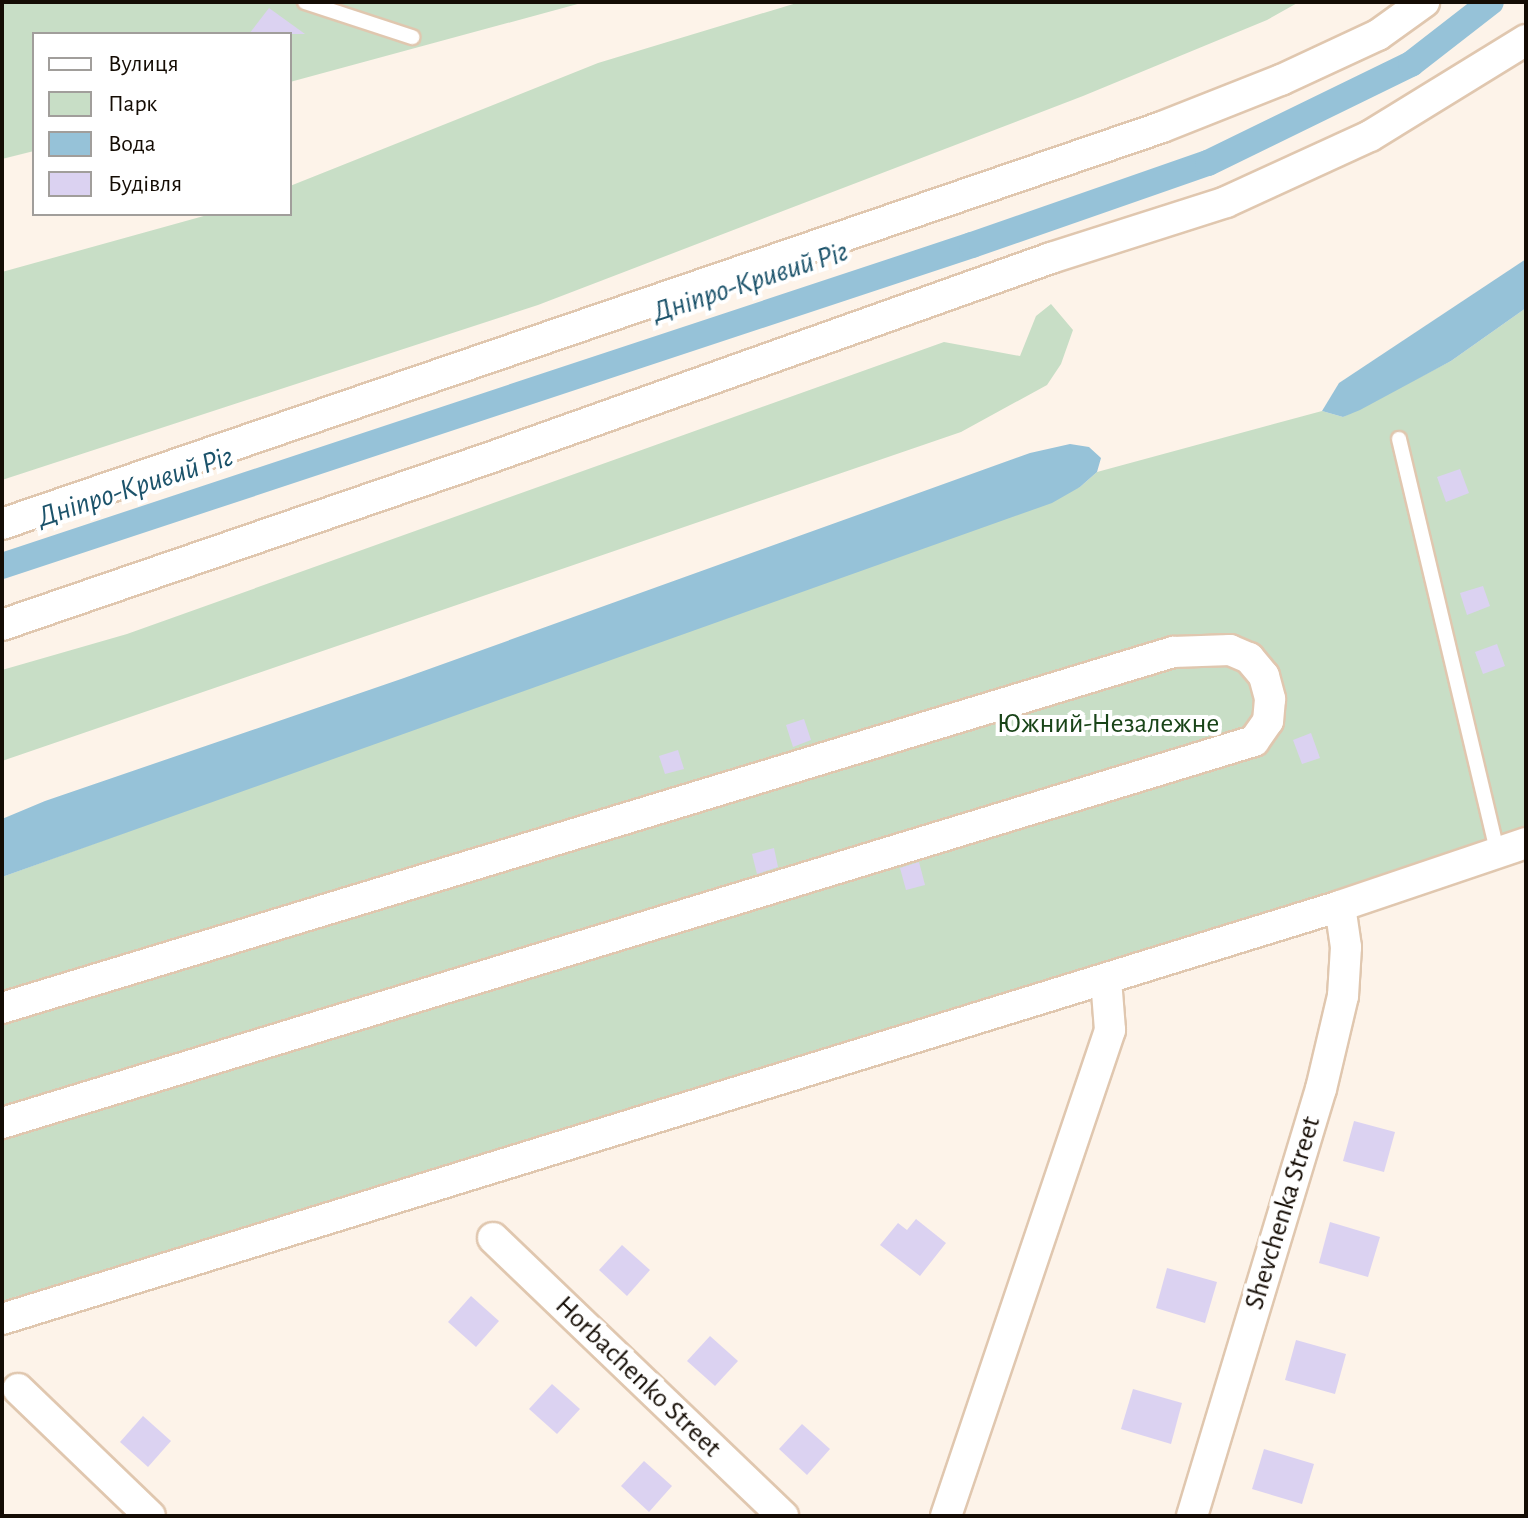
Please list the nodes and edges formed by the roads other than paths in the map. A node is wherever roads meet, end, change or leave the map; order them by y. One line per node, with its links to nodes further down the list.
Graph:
1 (305, 2): 3 (lane)
2 (1424, 2): 6 (street)
3 (412, 37)
4 (1526, 40): 7 (street)
5 (1399, 439): 9 (lane)
6 (2, 524)
7 (2, 625)
8 (1526, 843): 9 (street)
9 (1497, 851): 10 (street)
10 (1340, 906): 11 (street); 20 (street, Shevchenka Street)
11 (1106, 979): 15 (street); 19 (street)
12 (2, 1008): 13 (street)
13 (2, 1123)
14 (493, 1238): 18 (street, Horbachenko Street)
15 (2, 1319)
16 (18, 1389): 17 (street)
17 (150, 1516)
18 (783, 1516)
19 (946, 1516)
20 (1192, 1516)

